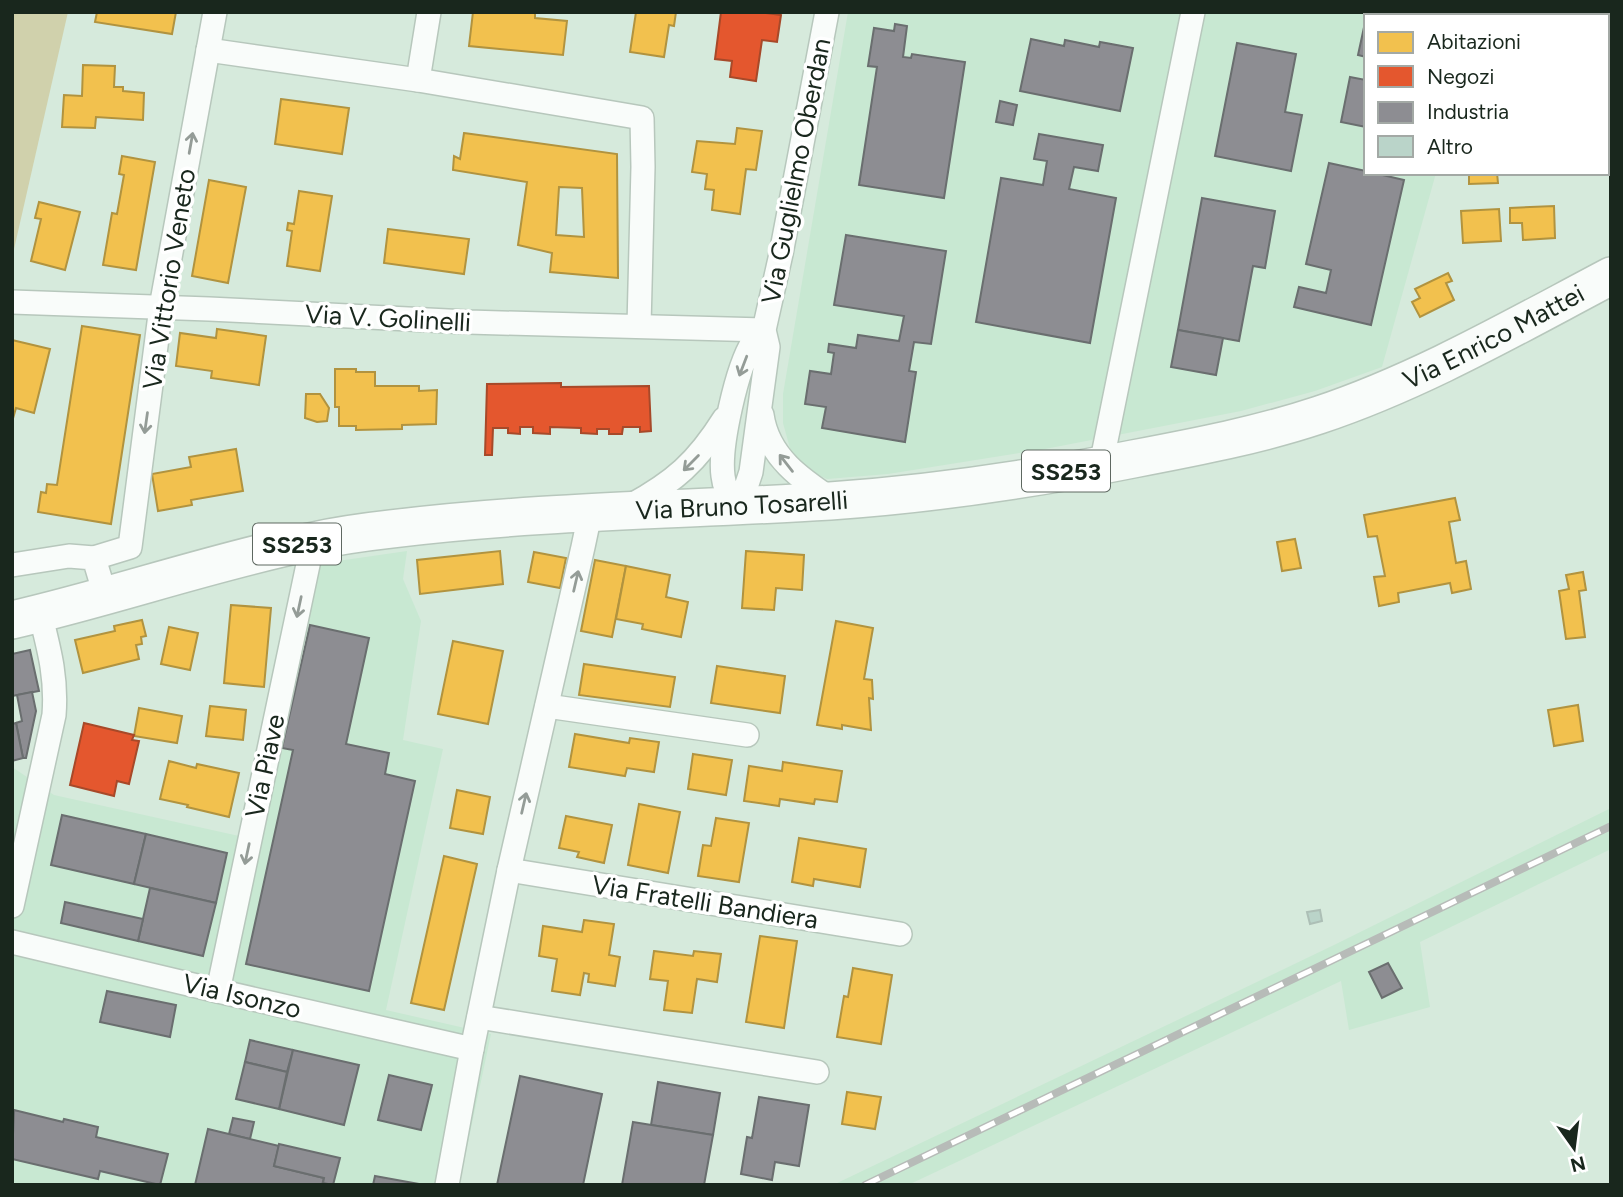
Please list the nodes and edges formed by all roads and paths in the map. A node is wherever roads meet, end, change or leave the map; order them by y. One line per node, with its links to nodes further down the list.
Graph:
1 (215, 12): 5 (street, Via Vittorio Veneto)
2 (429, 12): 6 (street)
3 (827, 12): 11 (street, Via Guglielmo Oberdan)
4 (1193, 12): 15 (street)
5 (208, 50): 6 (street); 9 (street, Via Vittorio Veneto, one-way to 5)
6 (418, 80): 10 (street)
7 (1611, 276): 12 (main road, Via Enrico Mattei)
8 (12, 302): 9 (street, Via V. Golinelli)
9 (162, 307): 10 (street, Via V. Golinelli); 20 (street, Via Vittorio Veneto, one-way to 20)
10 (639, 326): 11 (street, Via V. Golinelli)
11 (764, 330): 13 (street, Via Guglielmo Oberdan, one-way to 13); 14 (street, Via Guglielmo Oberdan)
12 (1375, 394): 15 (main road, Via Bruno Tosarelli / SS253)
13 (731, 407): 17 (street, Via Guglielmo Oberdan); 18 (street, Via Guglielmo Oberdan, one-way to 18)
14 (761, 408): 16 (street, Via Guglielmo Oberdan, one-way to 14); 17 (street, Via Guglielmo Oberdan)
15 (1101, 465): 16 (main road, Via Bruno Tosarelli / SS253)
16 (834, 501): 17 (main road, Via Bruno Tosarelli / SS253)
17 (735, 506): 18 (main road, Via Bruno Tosarelli / SS253)
18 (604, 513): 19 (main road, Via Bruno Tosarelli / SS253); 24 (street, one-way to 18)
19 (313, 541): 22 (main road, Via Bruno Tosarelli / SS253); 30 (street, Via Piave, one-way to 30)
20 (94, 558): 21 (street); 22 (street)
21 (12, 565)
22 (105, 595): 23 (main road, Via Bruno Tosarelli / SS253)
23 (26, 616): 27 (street)
24 (547, 706): 25 (street); 26 (street, one-way to 24)
25 (747, 735)
26 (509, 870): 28 (street, Via Fratelli Bandiera); 31 (street)
27 (12, 906)
28 (900, 934)
29 (12, 942): 30 (street, Via Isonzo)
30 (218, 991): 32 (street, Via Isonzo)
31 (479, 1017): 32 (street); 33 (street)
32 (472, 1049): 34 (street)
33 (817, 1072)
34 (447, 1185)

